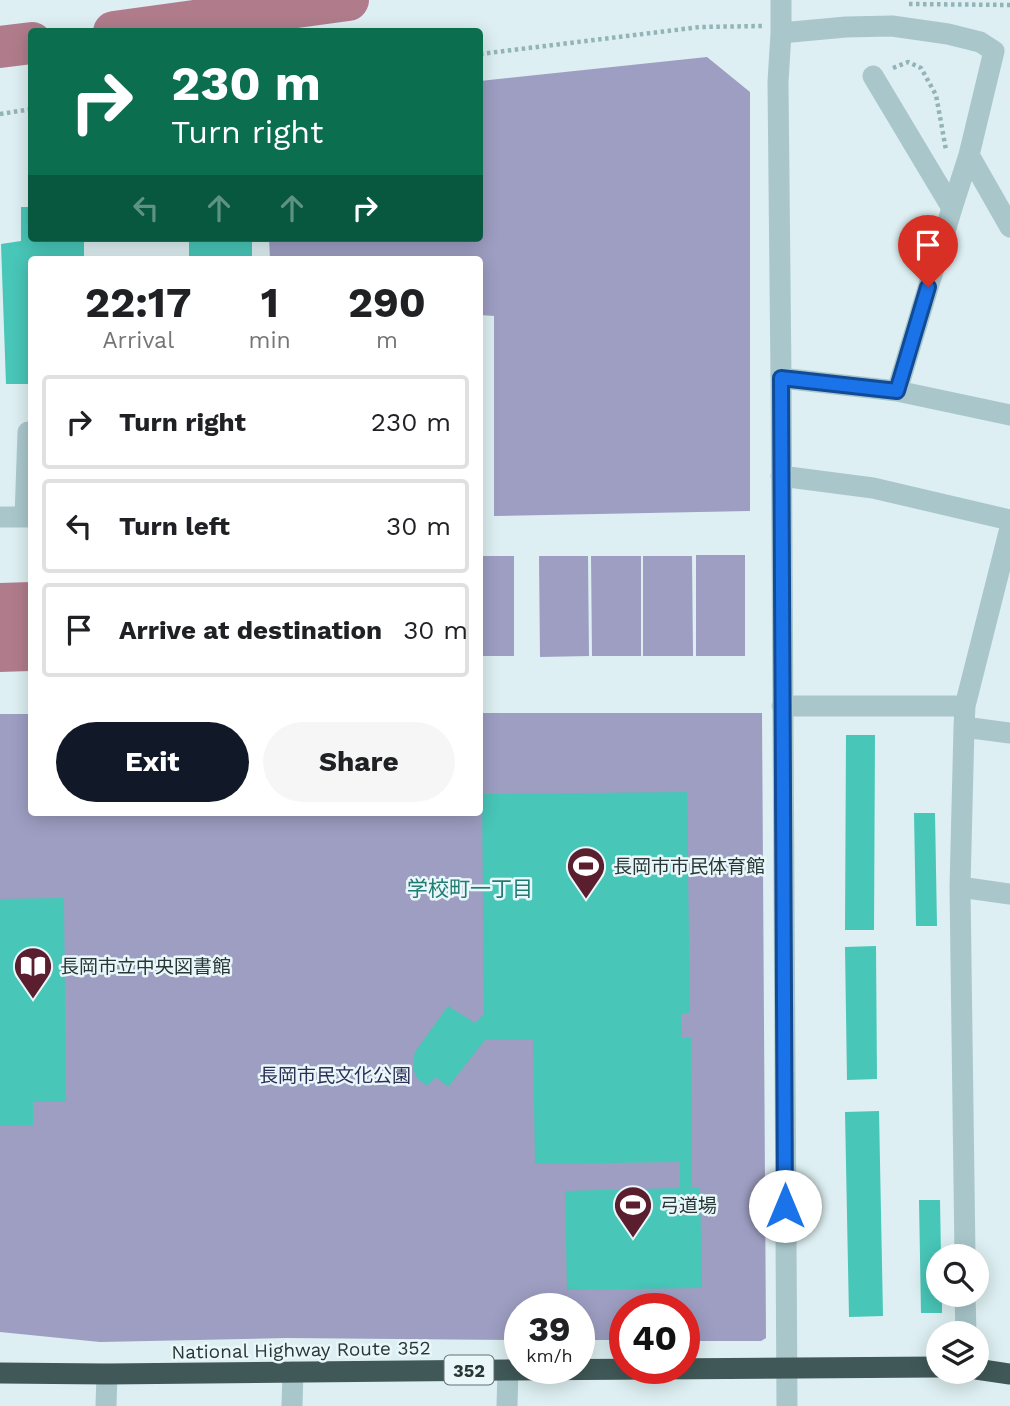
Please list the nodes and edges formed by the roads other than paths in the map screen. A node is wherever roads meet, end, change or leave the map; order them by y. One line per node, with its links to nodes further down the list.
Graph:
1 (779, 18): 3 (street); 6 (street)
2 (873, 76): 4 (street)
3 (970, 155): 4 (street); 5 (street)
4 (951, 208): 7 (street)
5 (1010, 227)
6 (781, 378): 7 (street); 10 (street)
7 (897, 391): 8 (street)
8 (1010, 415)
9 (28, 432): 12 (street)
10 (781, 476): 13 (street); 16 (street)
11 (0, 517): 12 (street)
12 (28, 517)
13 (1010, 520)
14 (1010, 528): 15 (street)
15 (1002, 601): 17 (street)
16 (782, 706): 17 (street); 23 (street)
17 (965, 717): 18 (street); 19 (street)
18 (1010, 733)
19 (960, 887): 20 (street); 21 (street)
20 (1010, 894)
21 (965, 1244)
22 (926, 1367): 23 (highway, National Highway Route 352 / 352)
23 (786, 1368): 24 (highway, National Highway Route 352 / 352); 35 (street)
24 (595, 1369)
25 (504, 1370): 27 (highway, National Highway Route 352 / 352)
26 (989, 1371): 30 (highway)
27 (293, 1372): 29 (highway, National Highway Route 352 / 352); 33 (street)
28 (0, 1373): 29 (highway, National Highway Route 352 / 352)
29 (107, 1374): 32 (street)
30 (1010, 1374)
31 (508, 1384): 34 (street)
32 (106, 1406)
33 (292, 1406)
34 (507, 1406)
35 (786, 1406)

